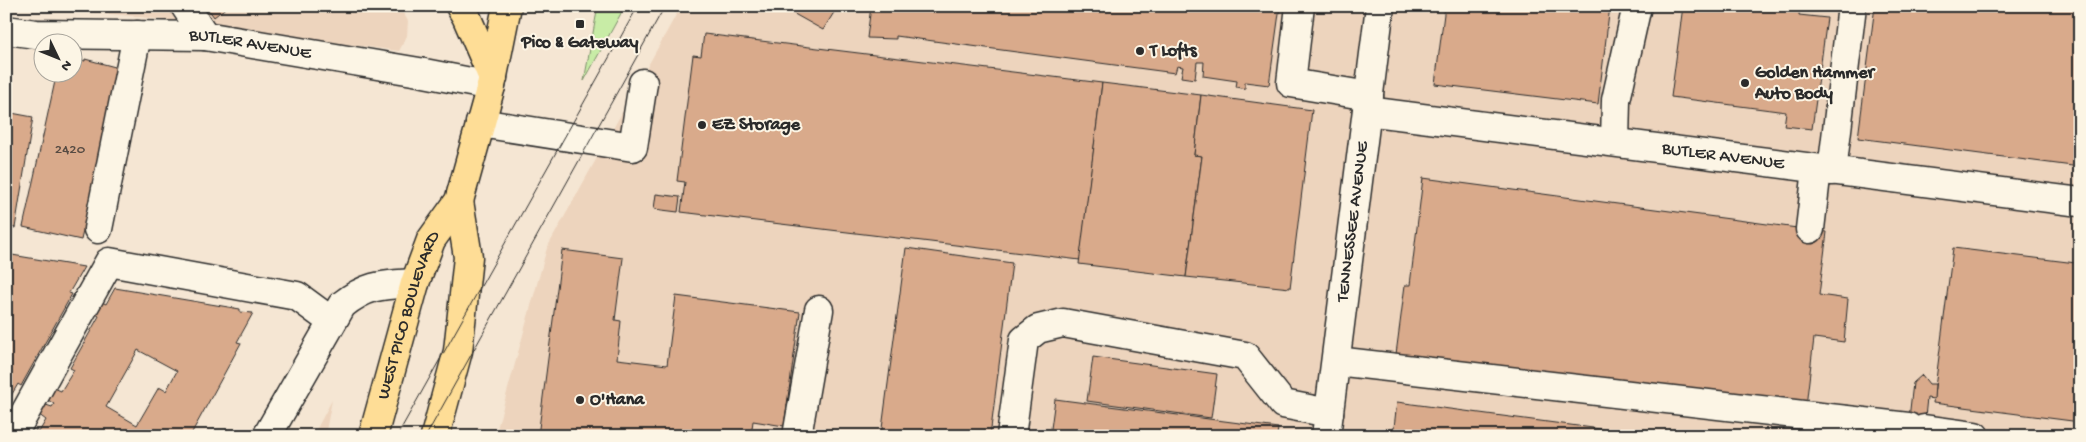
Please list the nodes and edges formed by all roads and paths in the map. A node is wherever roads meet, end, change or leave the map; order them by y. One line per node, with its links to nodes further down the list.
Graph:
1 (185, 6): 10 (street)
2 (460, 6): 11 (main road)
3 (507, 6): 11 (main road, WEST PICO BOULEVARD)
4 (1300, 6): 13 (street, BUTLER AVENUE)
5 (1380, 6): 13 (street, TENNESSEE AVENUE)
6 (1637, 6): 15 (street)
7 (1852, 6): 16 (street)
8 (6, 30): 9 (street, BUTLER AVENUE)
9 (137, 36): 10 (street, BUTLER AVENUE); 19 (street)
10 (205, 36): 11 (street, BUTLER AVENUE)
11 (492, 82): 14 (main road, WEST PICO BOULEVARD)
12 (643, 83): 14 (street)
13 (1368, 104): 15 (street, BUTLER AVENUE); 24 (street, TENNESSEE AVENUE)
14 (480, 123): 17 (main road, WEST PICO BOULEVARD)
15 (1615, 142): 16 (street, BUTLER AVENUE)
16 (1824, 170): 18 (street, BUTLER AVENUE); 20 (street)
17 (458, 202): 21 (main road, WEST PICO BOULEVARD); 29 (main road, WEST PICO BOULEVARD)
18 (2080, 202)
19 (98, 229)
20 (1810, 229)
21 (415, 283): 23 (street); 28 (main road, WEST PICO BOULEVARD)
22 (819, 310): 30 (street)
23 (331, 321): 26 (street); 27 (street)
24 (1336, 361): 25 (street, TENNESSEE AVENUE); 32 (street)
25 (1328, 424): 31 (street)
26 (12, 436)
27 (266, 436)
28 (373, 436)
29 (435, 436)
30 (797, 436)
31 (1011, 436)
32 (1975, 436)

